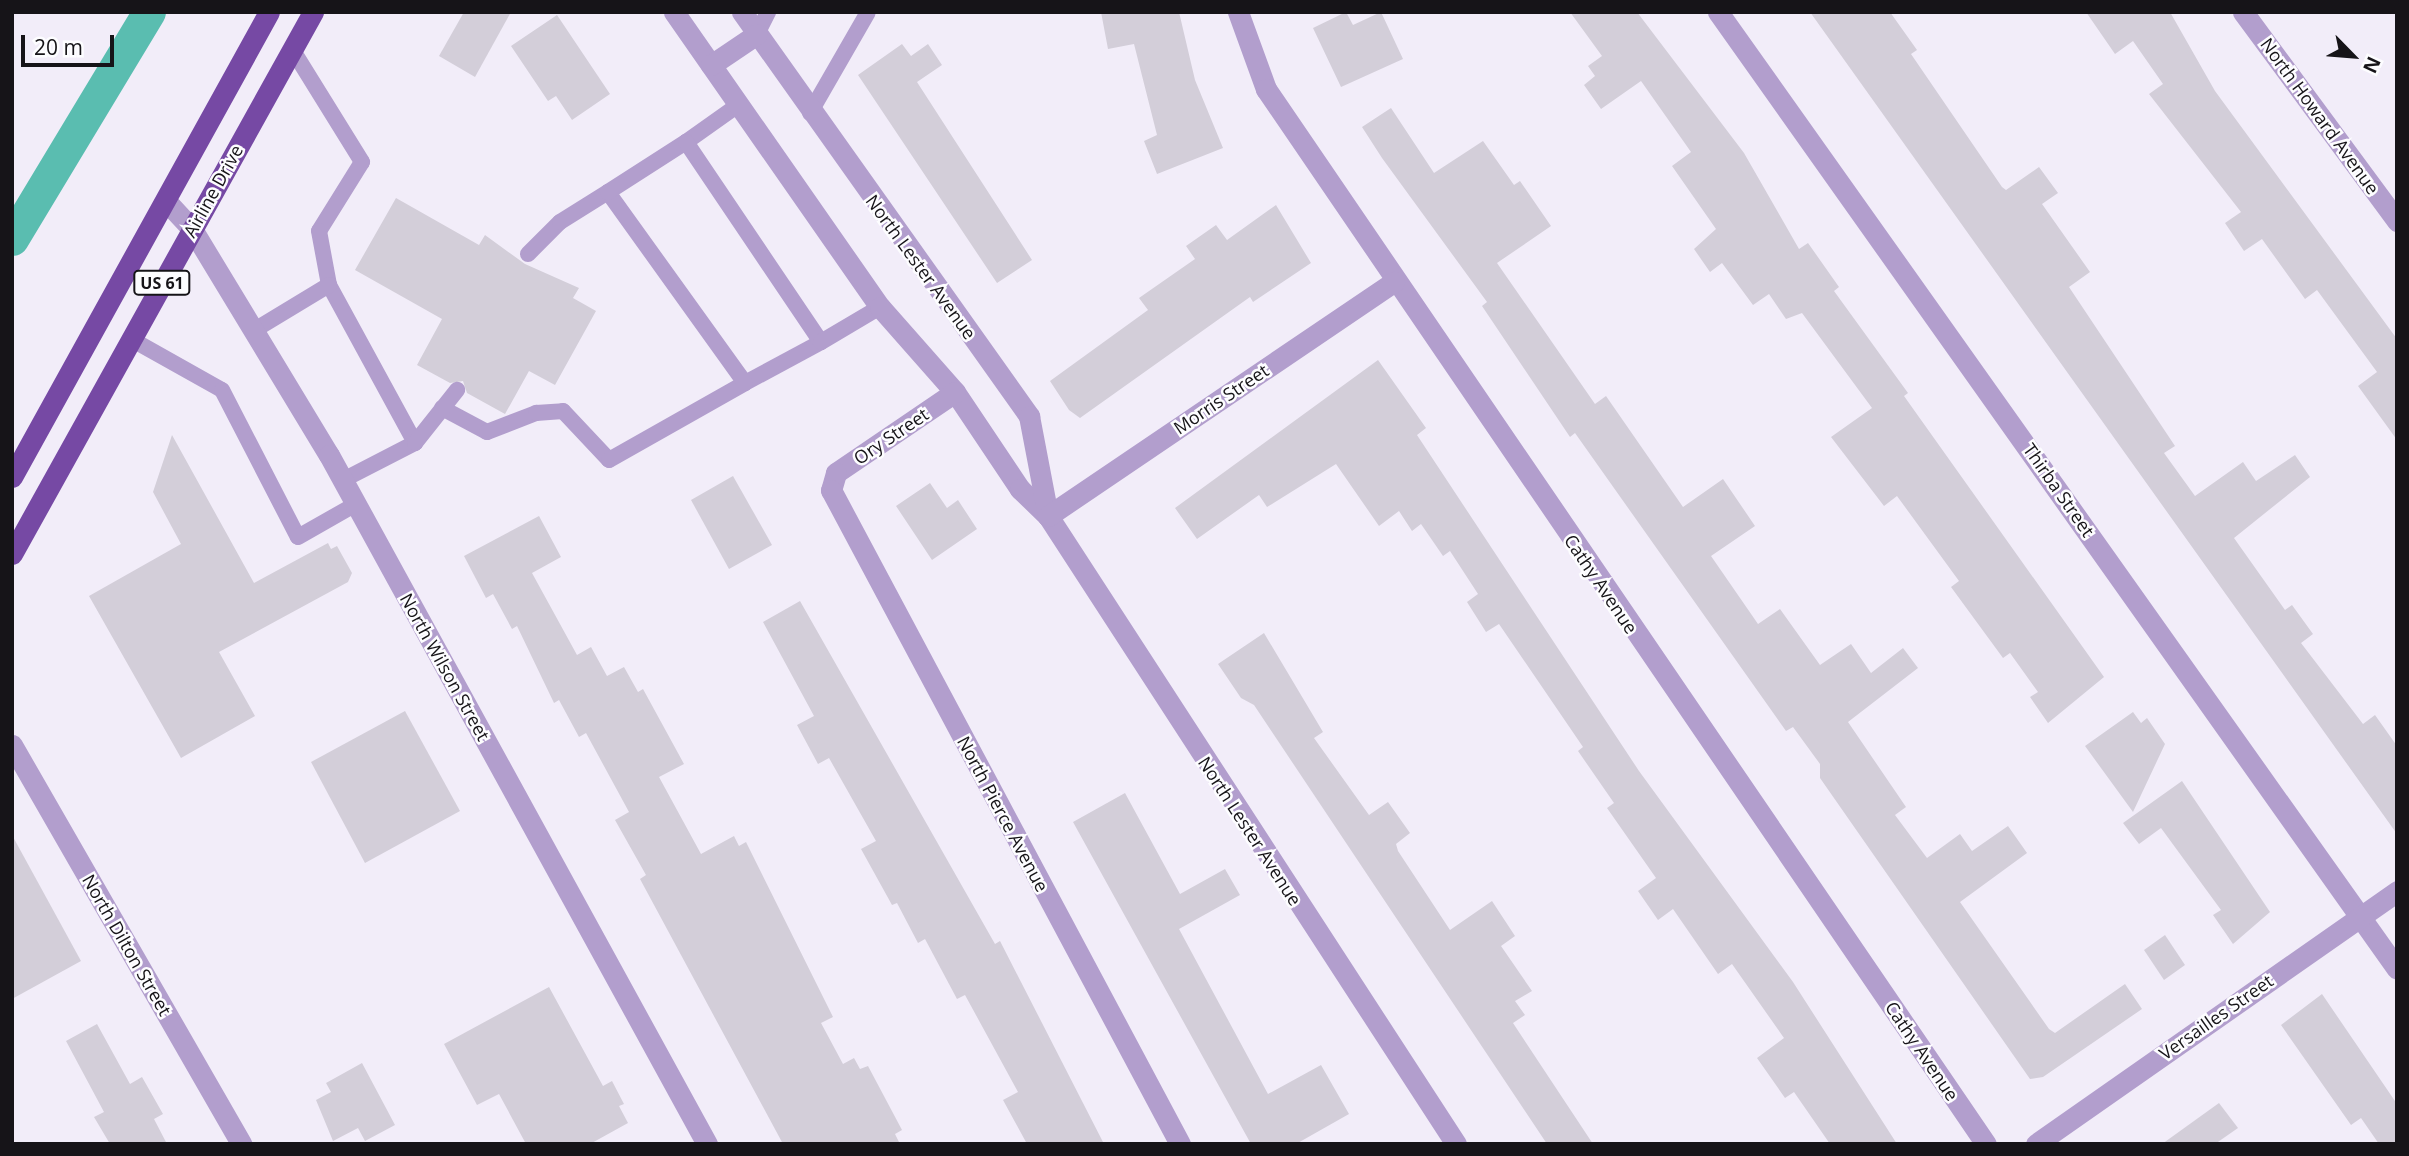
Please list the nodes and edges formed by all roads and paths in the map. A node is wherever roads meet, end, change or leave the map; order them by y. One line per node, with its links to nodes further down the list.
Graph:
1 (269, 12): 17 (highway, Airline Drive / US 61)
2 (313, 12): 11 (highway, Airline Drive / US 61)
3 (674, 12): 12 (street, North Lester Avenue)
4 (742, 12): 10 (street, North Lester Avenue)
5 (768, 12): 10 (lane)
6 (868, 12): 14 (lane)
7 (1238, 12): 21 (street, Cathy Avenue)
8 (1718, 12): 40 (street, Thirba Street)
9 (2243, 12): 18 (street, North Howard Avenue)
10 (757, 34): 12 (street); 14 (street, North Lester Avenue)
11 (292, 49): 19 (highway, Airline Drive / US 61); 22 (lane)
12 (711, 65): 13 (street, North Lester Avenue)
13 (738, 105): 15 (lane); 23 (street, North Lester Avenue)
14 (810, 113): 36 (street, North Lester Avenue)
15 (686, 142): 16 (lane); 26 (lane)
16 (608, 191): 20 (lane); 27 (lane)
17 (166, 201): 19 (street, North Wilson Street); 32 (highway, Airline Drive / US 61)
18 (2397, 220)
19 (192, 229): 24 (street, North Wilson Street); 25 (highway, Airline Drive / US 61)
20 (528, 254)
21 (1394, 282): 36 (street, Morris Street); 46 (street, Cathy Avenue)
22 (329, 285): 24 (lane); 31 (lane)
23 (880, 307): 26 (lane); 29 (street, North Lester Avenue)
24 (253, 331): 33 (street, North Wilson Street)
25 (131, 339): 35 (lane); 37 (highway, Airline Drive / US 61)
26 (821, 342): 27 (lane)
27 (745, 383): 30 (lane)
28 (457, 390): 30 (lane)
29 (955, 392): 34 (street, Ory Street); 36 (street, North Lester Avenue)
30 (442, 408): 31 (lane)
31 (415, 443): 33 (lane)
32 (12, 477)
33 (343, 480): 35 (street, North Wilson Street)
34 (832, 482): 44 (street, North Pierce Avenue)
35 (356, 504): 43 (street, North Wilson Street)
36 (1048, 516): 45 (street, North Lester Avenue)
37 (12, 554)
38 (12, 745): 42 (street, North Dilton Street)
39 (2397, 891): 40 (street, Versailles Street)
40 (2359, 916): 41 (street, Thirba Street); 47 (street, Versailles Street)
41 (2397, 969)
42 (241, 1144)
43 (707, 1144)
44 (1180, 1144)
45 (1457, 1144)
46 (1986, 1144)
47 (2036, 1144)

